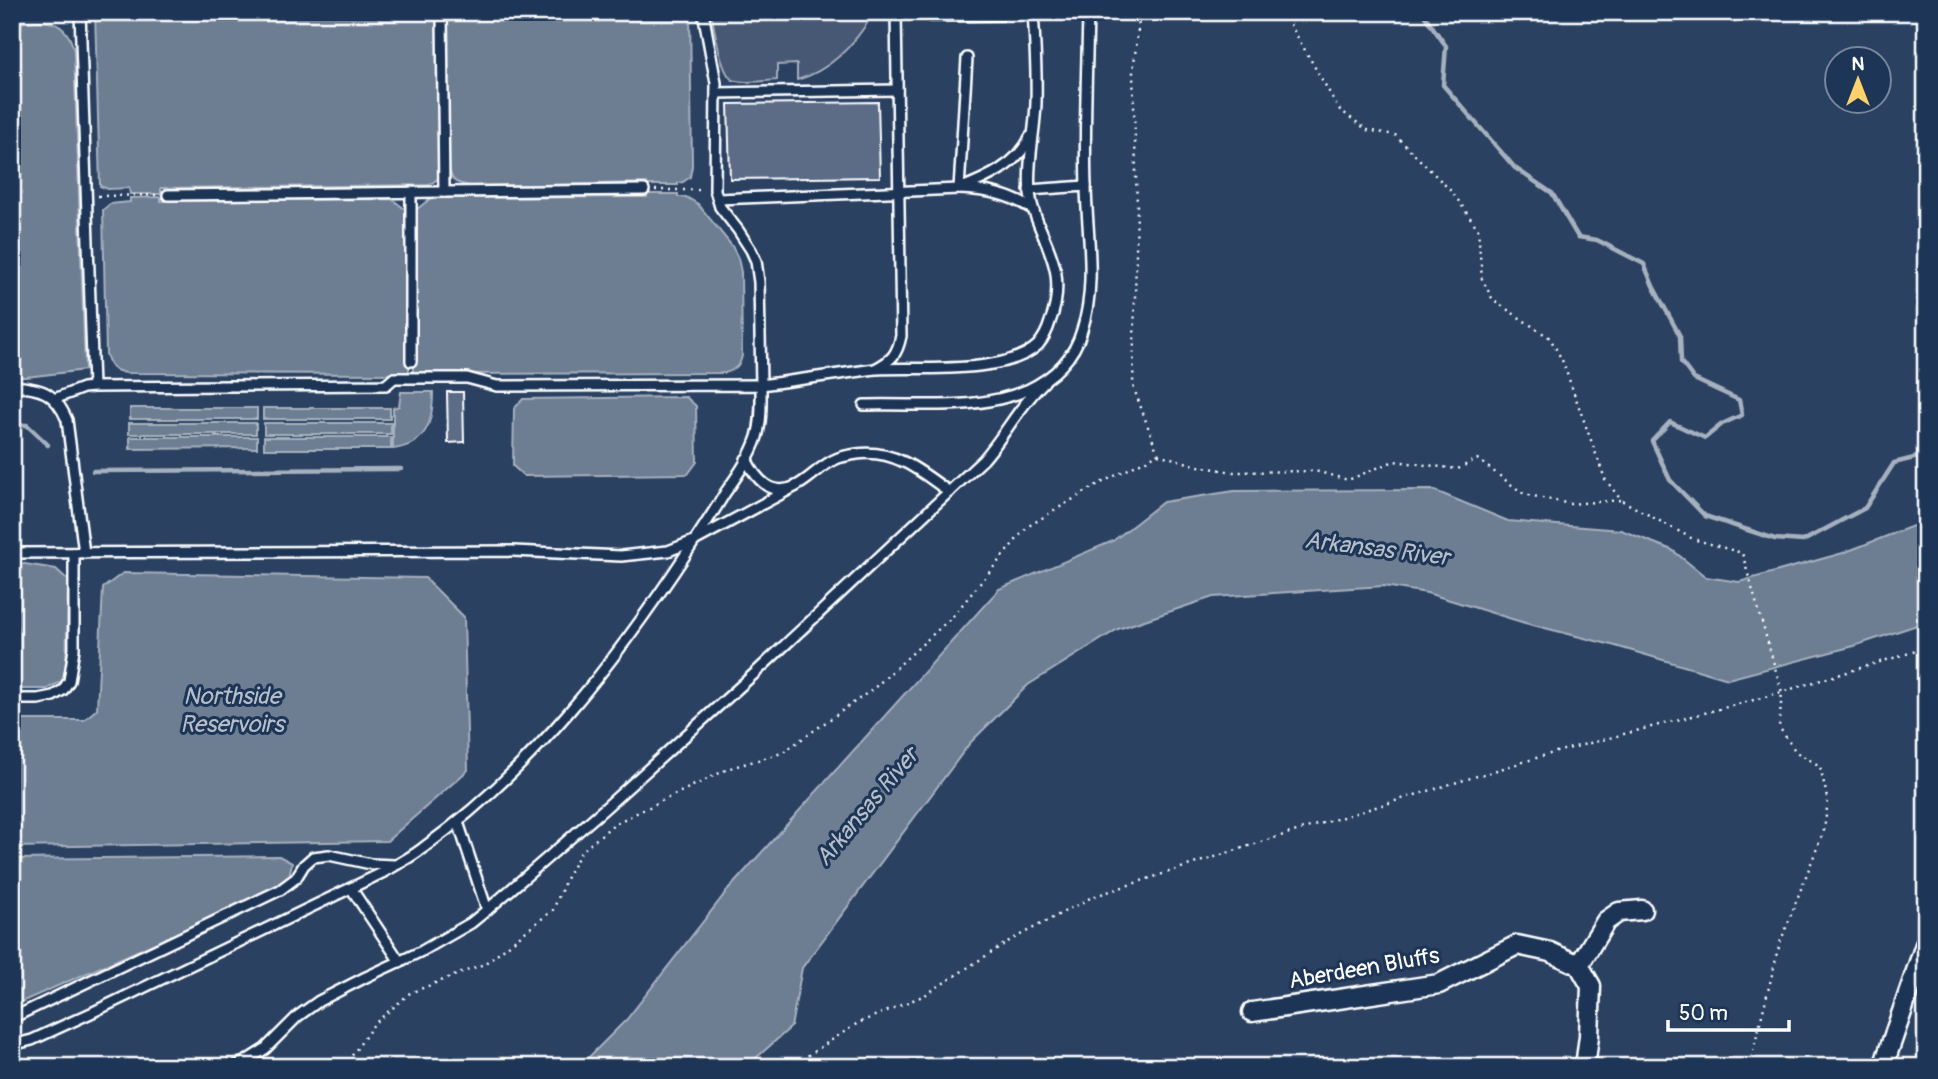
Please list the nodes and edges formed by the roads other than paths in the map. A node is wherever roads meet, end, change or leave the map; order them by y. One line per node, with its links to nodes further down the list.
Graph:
1 (80, 12): 26 (lane)
2 (442, 12): 15 (lane)
3 (703, 12): 9 (lane)
4 (896, 12): 8 (lane)
5 (1033, 12): 10 (lane)
6 (1088, 12): 11 (lane)
7 (967, 58): 12 (lane)
8 (897, 90): 9 (lane); 17 (lane)
9 (716, 93): 18 (lane)
10 (1034, 125): 12 (lane); 14 (lane)
11 (1086, 186): 14 (lane); 23 (lane)
12 (959, 189): 17 (lane); 20 (lane)
13 (644, 190): 15 (lane)
14 (1030, 190): 20 (lane)
15 (444, 191): 16 (lane)
16 (411, 192): 19 (lane); 21 (lane)
17 (898, 192): 18 (lane); 22 (lane)
18 (717, 194): 24 (lane)
19 (168, 195)
20 (1032, 209): 22 (lane)
21 (411, 361)
22 (875, 369): 24 (lane)
23 (1044, 382): 28 (lane); 31 (lane)
24 (761, 385): 26 (lane); 29 (lane)
25 (12, 386): 27 (lane)
26 (93, 387): 27 (lane)
27 (54, 399): 34 (lane)
28 (864, 405)
29 (746, 459): 30 (lane); 32 (lane)
30 (796, 486): 31 (lane); 32 (lane)
31 (949, 492): 39 (lane)
32 (694, 541): 34 (lane); 36 (lane)
33 (12, 553): 34 (lane)
34 (79, 553): 35 (lane)
35 (12, 699)
36 (458, 822): 37 (lane); 39 (lane)
37 (395, 865): 38 (lane); 45 (lane)
38 (351, 888): 42 (lane); 46 (lane)
39 (487, 910): 42 (lane)
40 (1642, 910): 43 (street)
41 (1926, 943): 49 (street)
42 (400, 961): 47 (lane)
43 (1579, 965): 44 (street, Aberdeen Bluffs); 48 (street)
44 (1252, 1012)
45 (12, 1018)
46 (12, 1045)
47 (233, 1067)
48 (1585, 1067)
49 (1883, 1067)

